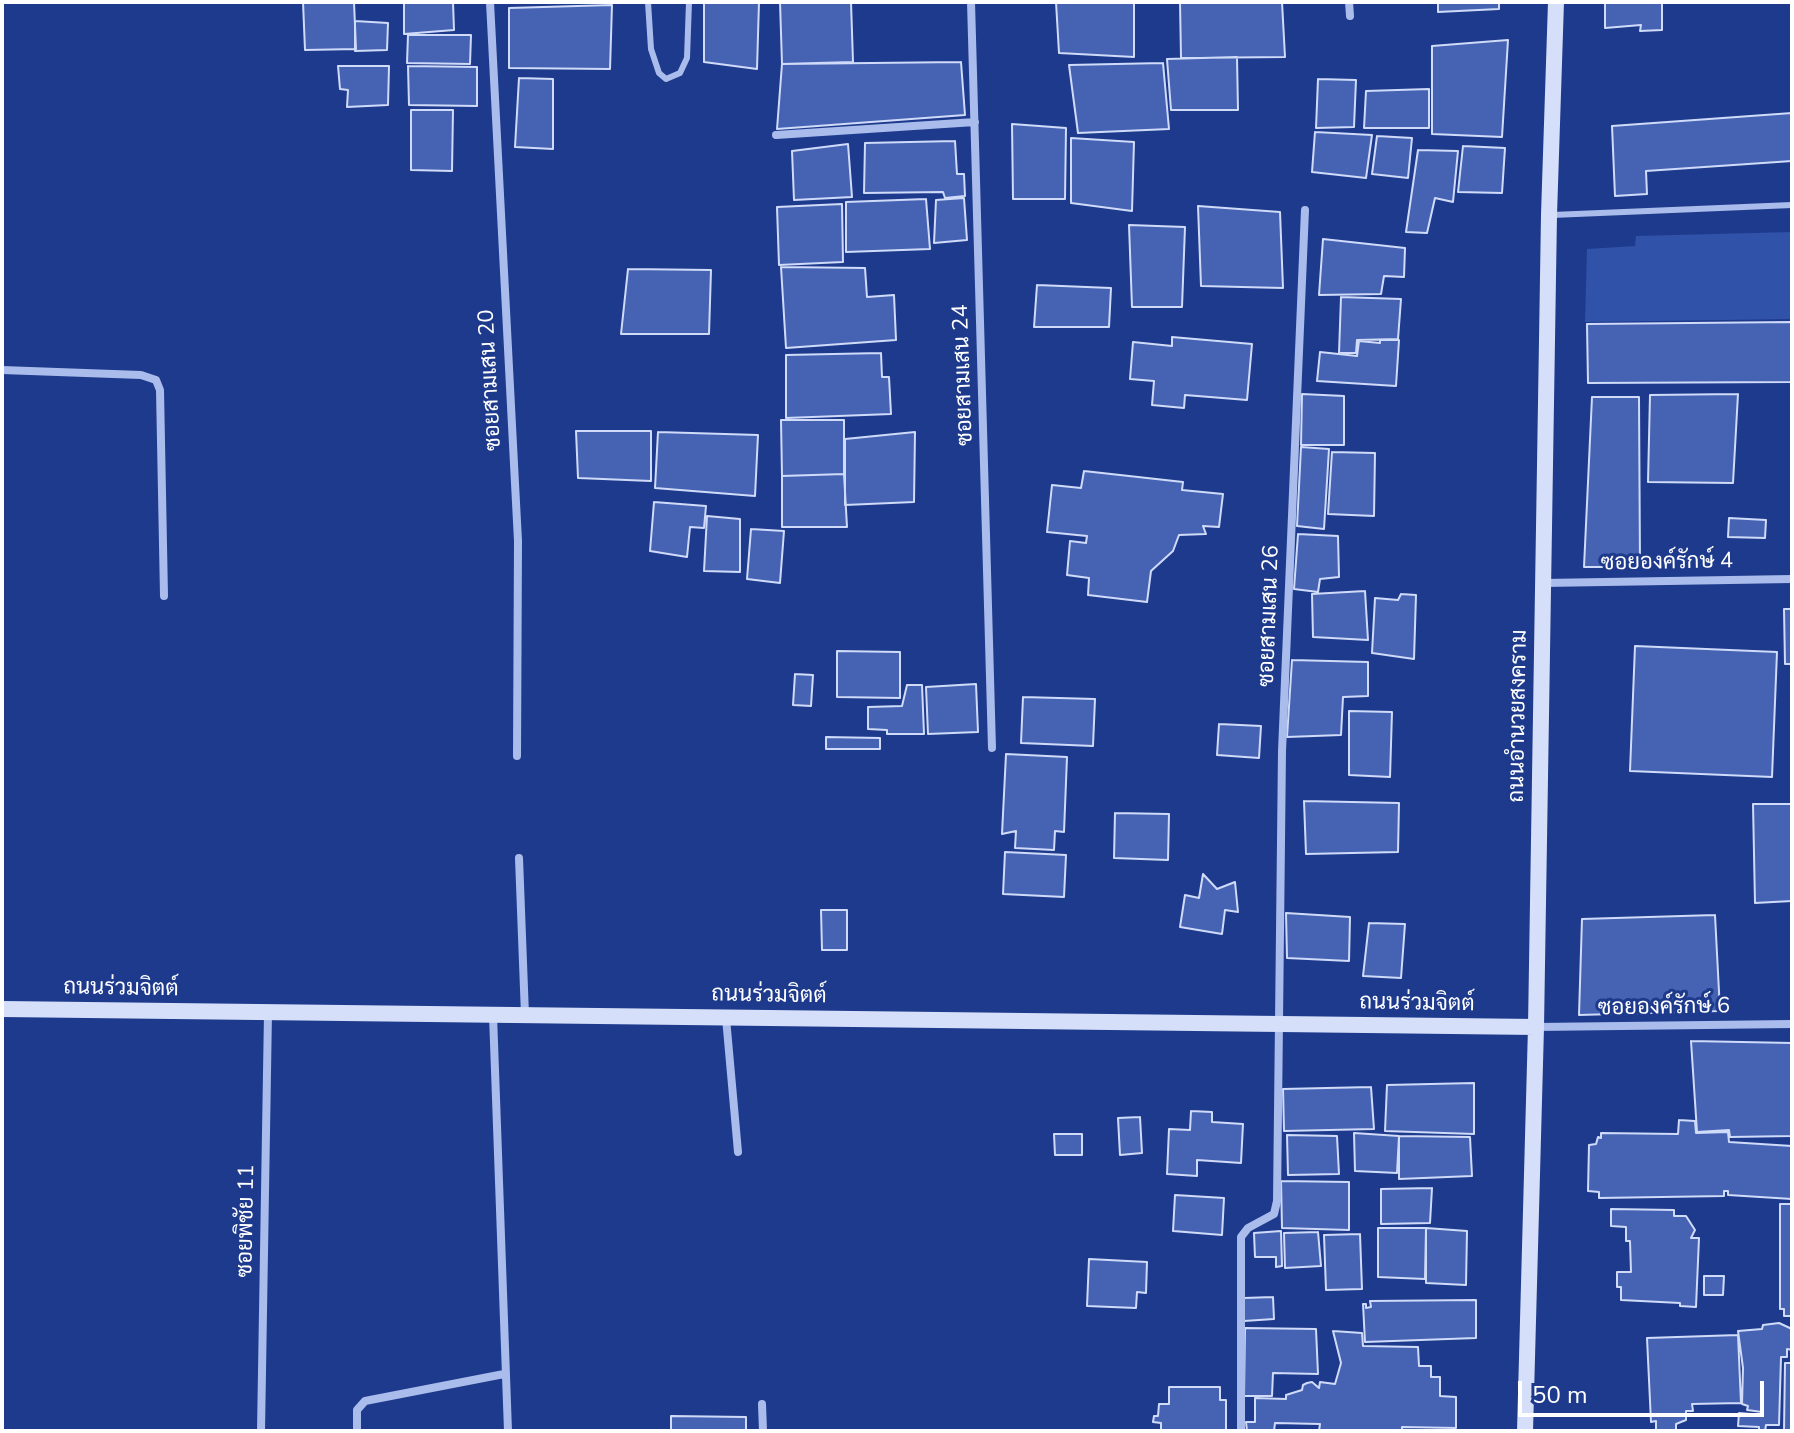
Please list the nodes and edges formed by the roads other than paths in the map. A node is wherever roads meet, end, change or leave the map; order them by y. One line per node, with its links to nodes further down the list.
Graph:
1 (490, 2): 18 (street, ซอยสามเสน 20)
2 (648, 2): 3 (lane)
3 (689, 2)
4 (971, 2): 8 (street, ซอยสามเสน 24)
5 (1349, 2): 7 (street)
6 (1556, 2): 12 (street, ถนนอำนวยสงคราม)
7 (1350, 16)
8 (975, 122): 9 (street); 17 (street, ซอยสามเสน 24)
9 (776, 135)
10 (1792, 205): 12 (lane)
11 (1305, 210): 25 (street, ซอยสามเสน 26)
12 (1549, 215): 15 (street, ถนนอำนวยสงคราม)
13 (2, 370): 16 (street)
14 (1792, 579): 15 (street, ซอยองค์รักษ์ 4)
15 (1543, 583): 27 (street, ถนนอำนวยสงคราม)
16 (164, 596)
17 (992, 748)
18 (517, 756)
19 (519, 858): 23 (street)
20 (2, 1009): 21 (street, ถนนร่วมจิตต์)
21 (268, 1013): 22 (street, ถนนร่วมจิตต์); 31 (street, ซอยพิชัย 11)
22 (493, 1015): 23 (street, ถนนร่วมจิตต์); 29 (street)
23 (525, 1015): 24 (street, ถนนร่วมจิตต์)
24 (726, 1018): 25 (street, ถนนร่วมจิตต์); 28 (street)
25 (1277, 1024): 27 (street, ถนนร่วมจิตต์); 35 (street, ซอยสามเสน 26)
26 (1792, 1024): 27 (street, ซอยองค์รักษ์ 6)
27 (1536, 1027): 36 (street, ถนนอำนวยสงคราม)
28 (738, 1152)
29 (504, 1374): 32 (street); 33 (street)
30 (762, 1404): 34 (street)
31 (261, 1431)
32 (357, 1431)
33 (508, 1431)
34 (763, 1431)
35 (1241, 1431)
36 (1525, 1431)

